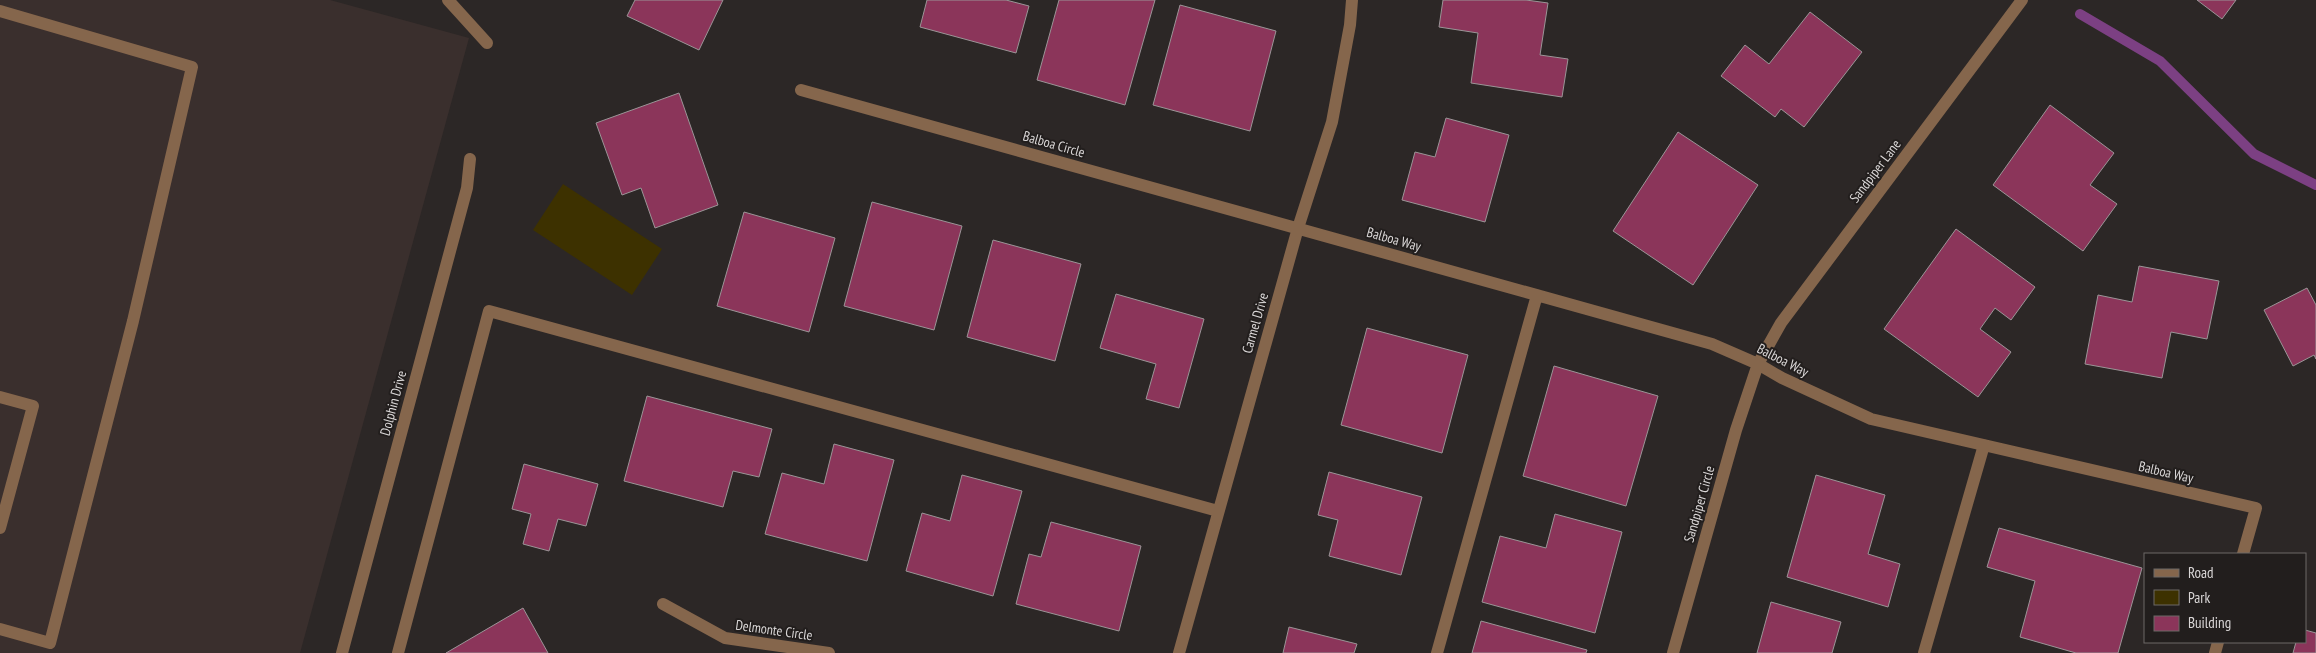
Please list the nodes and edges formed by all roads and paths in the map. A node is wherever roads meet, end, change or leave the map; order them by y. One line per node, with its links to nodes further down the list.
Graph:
1 (448, 0): 5 (street)
2 (2022, 0): 10 (street, Sandpiper Lane)
3 (1348, 1): 8 (street, Carmel Drive)
4 (0, 11): 17 (street)
5 (487, 43)
6 (802, 90): 8 (street, Balboa Circle)
7 (470, 159): 18 (street, Dolphin Drive)
8 (1298, 228): 9 (street, Balboa Way); 13 (street, Carmel Drive)
9 (1537, 295): 10 (street, Balboa Way); 22 (street)
10 (1758, 364): 12 (street, Balboa Way); 23 (street, Sandpiper Circle)
11 (0, 397): 14 (street)
12 (1984, 445): 15 (street, Balboa Way); 24 (street)
13 (1218, 511): 19 (street); 21 (street, Carmel Drive)
14 (0, 528)
15 (2243, 553)
16 (663, 604): 20 (street, Delmonte Circle)
17 (0, 629)
18 (342, 653)
19 (398, 653)
20 (829, 653)
21 (1179, 653)
22 (1437, 653)
23 (1673, 653)
24 (1924, 653)

